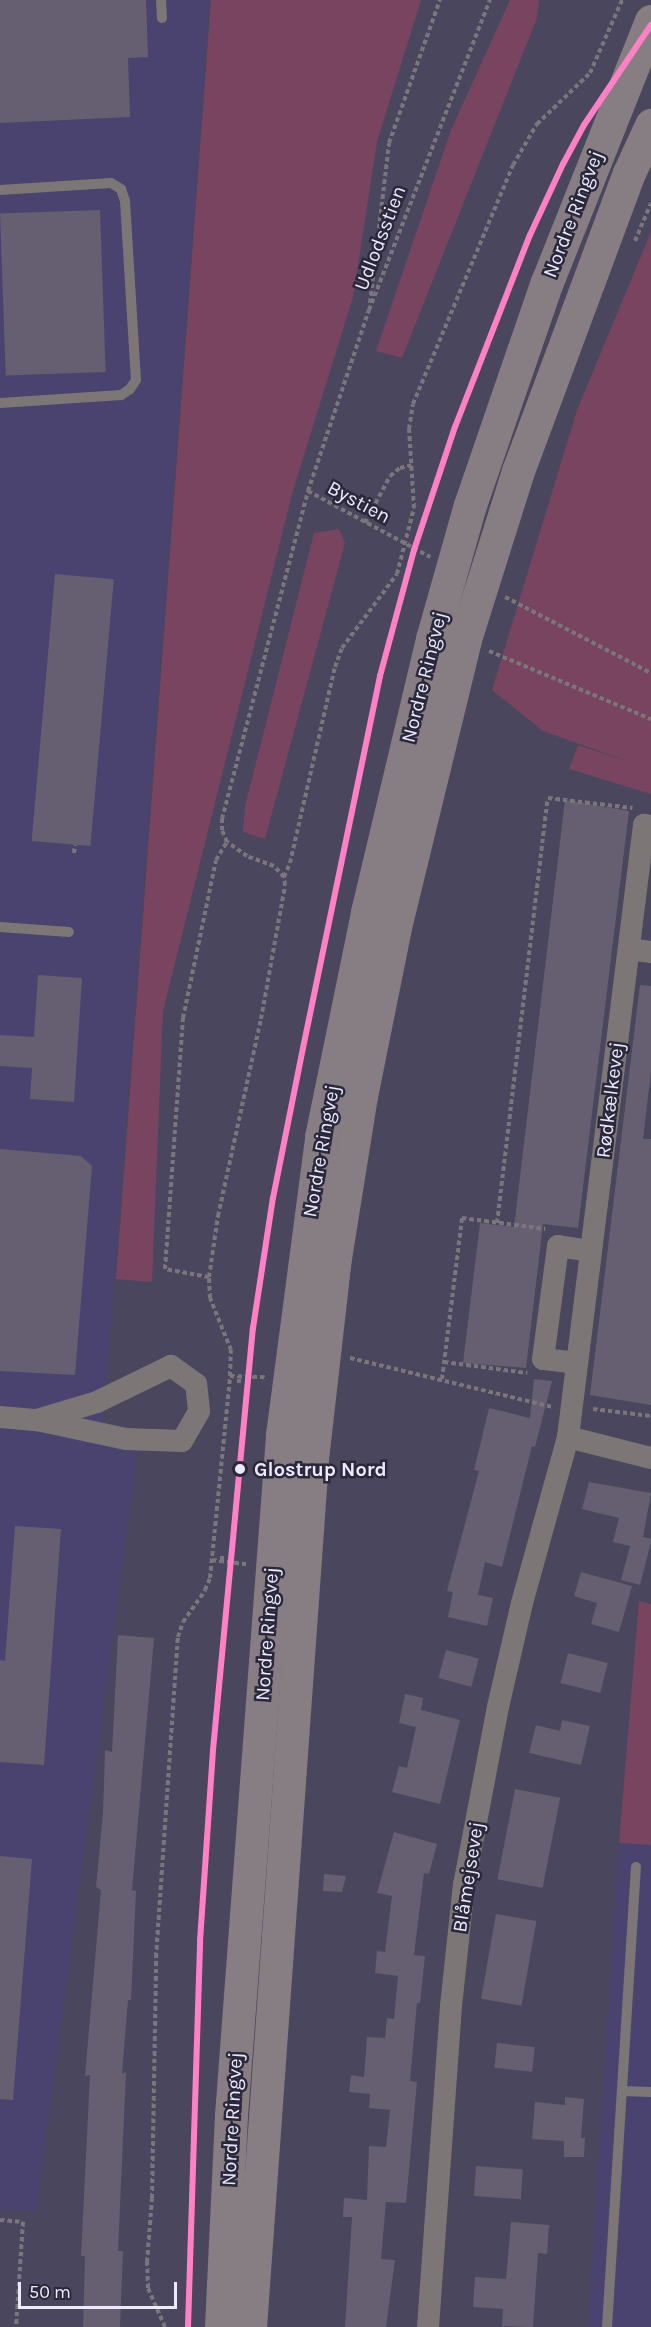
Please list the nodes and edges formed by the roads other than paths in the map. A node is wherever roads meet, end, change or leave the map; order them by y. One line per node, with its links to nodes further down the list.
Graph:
1 (161, 0): 2 (lane)
2 (162, 18)
3 (651, 21): 20 (main road, Nordre Ringvej)
4 (651, 125): 21 (main road, Nordre Ringvej)
5 (0, 190): 6 (lane)
6 (0, 403)
7 (645, 817): 10 (street, Rødkælkevej)
8 (0, 927): 9 (lane)
9 (69, 932)
10 (640, 951): 11 (street, Rødkælkevej)
11 (591, 1251): 12 (street, Rødkælkevej); 12 (street)
12 (576, 1371): 15 (street, Rødkælkevej)
13 (0, 1417): 14 (street)
14 (37, 1420): 14 (street)
15 (568, 1437): 16 (street); 22 (street, Blåmejsevej)
16 (651, 1458)
17 (636, 1867): 18 (lane)
18 (622, 2091): 19 (lane); 23 (lane)
19 (651, 2092)
20 (221, 2327)
21 (250, 2327)
22 (428, 2327)
23 (608, 2327)

